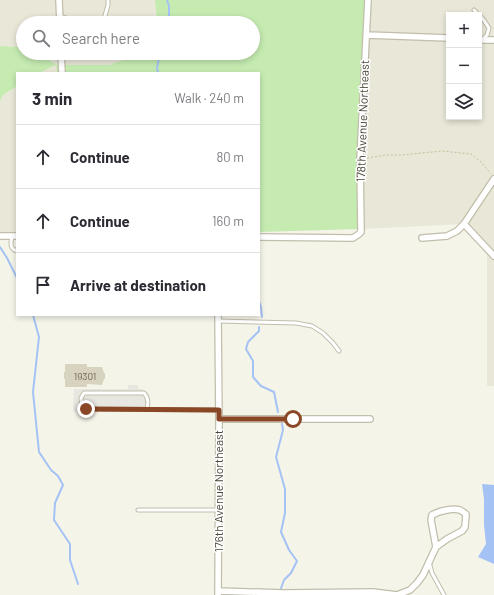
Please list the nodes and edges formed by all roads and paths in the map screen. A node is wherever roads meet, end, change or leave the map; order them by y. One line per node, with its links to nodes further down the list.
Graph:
1 (59, 0): 4 (street)
2 (108, 0): 5 (lane)
3 (368, 0): 7 (street, 178th Avenue Northeast)
4 (60, 16)
5 (105, 16)
6 (482, 18): 9 (lane)
7 (366, 35): 8 (street); 14 (street, 178th Avenue Northeast)
8 (446, 38)
9 (482, 39)
10 (482, 40): 11 (street)
11 (494, 40)
12 (61, 60): 13 (street)
13 (62, 72)
14 (360, 159): 15 (path); 19 (street, 178th Avenue Northeast)
15 (492, 177): 16 (street)
16 (464, 224): 20 (street); 22 (street)
17 (0, 236): 18 (street)
18 (14, 236): 21 (lane)
19 (260, 237)
20 (422, 238)
21 (16, 250)
22 (494, 256)
23 (218, 318): 24 (lane); 26 (street, 176th Avenue Northeast)
24 (339, 351)
25 (147, 409): 25 (lane); 26 (lane)
26 (219, 410): 27 (street, 176th Avenue Northeast)
27 (219, 419): 28 (street); 30 (street, 176th Avenue Northeast)
28 (370, 419)
29 (138, 510): 30 (lane)
30 (219, 510): 33 (street, 176th Avenue Northeast)
31 (436, 547): 31 (street); 32 (street)
32 (429, 561): 33 (street); 34 (lane)
33 (218, 593)
34 (444, 595)

